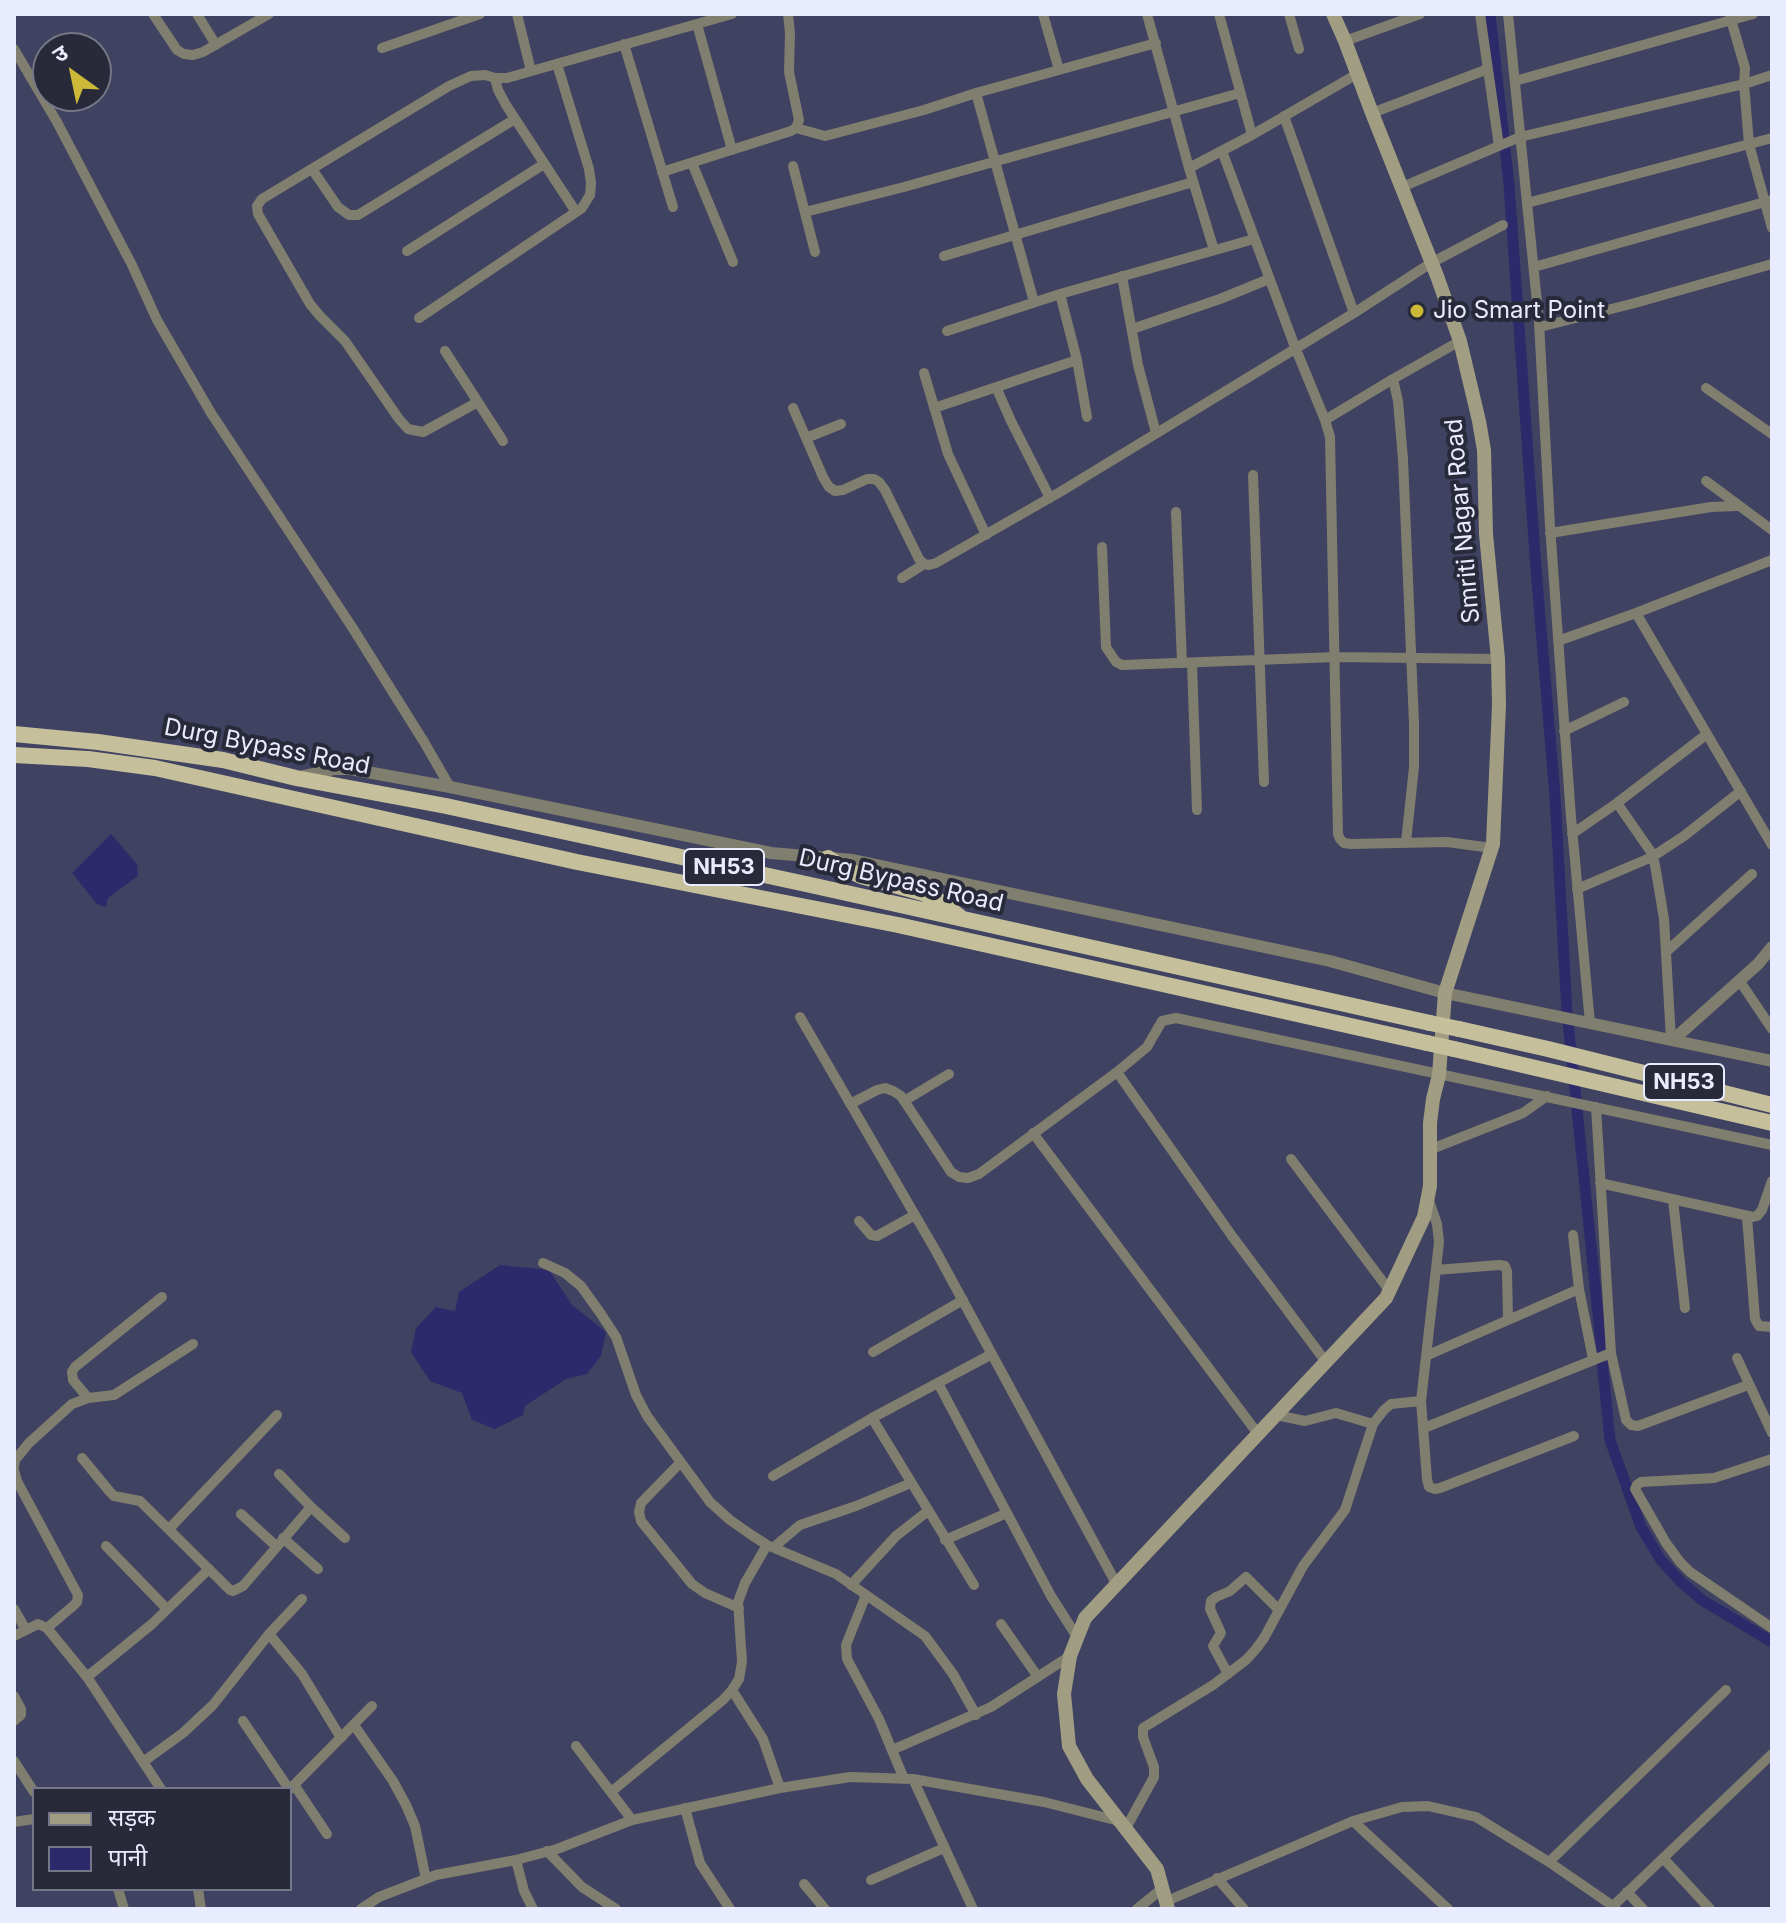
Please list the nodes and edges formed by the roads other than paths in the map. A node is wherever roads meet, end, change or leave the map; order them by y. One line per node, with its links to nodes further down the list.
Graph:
1 (153, 14): 22 (street)
2 (197, 14): 22 (street)
3 (269, 14): 22 (street)
4 (480, 14): 23 (street)
5 (517, 14): 29 (street)
6 (732, 14): 18 (street)
7 (788, 14): 41 (street)
8 (1043, 14): 28 (street)
9 (1147, 14): 20 (street)
10 (1219, 14): 36 (street)
11 (1289, 14): 25 (street)
12 (1333, 14): 19 (main road, Smriti Nagar Road)
13 (1420, 14): 19 (street)
14 (1480, 14): 27 (street)
15 (1753, 14): 17 (street)
16 (1511, 15): 33 (street)
17 (1730, 17): 33 (street); 34 (street)
18 (697, 24): 21 (street); 47 (street)
19 (1345, 41): 30 (main road, Smriti Nagar Road)
20 (1156, 43): 28 (street); 37 (street)
21 (624, 44): 26 (street); 55 (street)
22 (216, 45)
23 (382, 48)
24 (14, 49): 128 (street)
25 (1299, 49)
26 (557, 64): 29 (street); 61 (street)
27 (1488, 69): 38 (street); 46 (street)
28 (1059, 70): 35 (street)
29 (531, 71): 32 (street)
30 (1357, 74): 38 (main road, Smriti Nagar Road); 39 (street)
31 (1772, 75): 34 (street)
32 (495, 78): 40 (street); 54 (street)
33 (1515, 81): 43 (street)
34 (1744, 84): 43 (street); 45 (street)
35 (976, 93): 41 (street); 49 (street)
36 (1240, 93): 37 (street); 42 (street)
37 (1174, 112): 49 (street); 53 (street)
38 (1372, 113): 57 (main road, Smriti Nagar Road)
39 (1284, 116): 42 (street); 79 (street)
40 (515, 119): 51 (street); 54 (street)
41 (796, 128): 47 (street)
42 (1252, 135): 48 (street)
43 (1520, 137): 46 (street); 59 (street)
44 (1772, 138): 45 (street)
45 (1749, 144): 58 (street); 59 (street)
46 (1499, 146): 57 (street)
47 (732, 150): 50 (street)
48 (1222, 151): 53 (street); 66 (street)
49 (995, 160): 62 (street); 65 (street)
50 (692, 163): 55 (street); 71 (street)
51 (544, 164): 61 (street); 68 (street)
52 (793, 166): 62 (street)
53 (1189, 168): 56 (street)
54 (312, 169): 92 (street)
55 (662, 172): 60 (street)
56 (1193, 182): 65 (street); 67 (street)
57 (1402, 187): 72 (main road, Smriti Nagar Road)
58 (1768, 201): 64 (street); 74 (street)
59 (1527, 203): 74 (street)
60 (673, 207)
61 (576, 212): 80 (street)
62 (805, 212): 69 (street)
63 (1503, 225): 72 (street)
64 (1772, 228)
65 (1015, 234): 70 (street); 78 (street)
66 (1254, 239): 67 (street); 76 (street)
67 (1214, 250): 75 (street)
68 (407, 251)
69 (815, 252)
70 (944, 256)
71 (733, 262)
72 (1431, 263): 79 (street); 84 (main road, Smriti Nagar Road)
73 (1772, 264): 81 (street)
74 (1534, 267): 81 (street)
75 (1122, 276): 77 (street); 82 (street)
76 (1269, 279): 82 (street); 85 (street)
77 (1060, 294): 78 (street); 87 (street)
78 (1034, 302): 83 (street)
79 (1354, 313): 85 (street)
80 (419, 318)
81 (1540, 327): 108 (street)
82 (1132, 329): 98 (street)
83 (947, 331)
84 (1460, 341): 89 (street); 118 (main road, Smriti Nagar Road)
85 (1295, 347): 96 (street); 98 (street)
86 (445, 351): 92 (street)
87 (1077, 360): 90 (street); 95 (street)
88 (924, 373): 94 (street)
89 (1393, 379): 96 (street); 117 (street)
90 (996, 387): 94 (street); 104 (street)
91 (1706, 388): 99 (street)
92 (478, 402): 101 (street)
93 (793, 408): 100 (street)
94 (934, 408): 109 (street)
95 (1087, 417)
96 (1325, 420): 116 (street)
97 (841, 424): 100 (street)
98 (1156, 433): 104 (street)
99 (1772, 434)
100 (806, 438): 112 (street)
101 (503, 441)
102 (1253, 475): 119 (street)
103 (1706, 481): 105 (street)
104 (1050, 498): 109 (street)
105 (1737, 506): 107 (street); 108 (street)
106 (1176, 512): 120 (street)
107 (1772, 530)
108 (1550, 533): 115 (street)
109 (986, 535): 112 (street)
110 (1102, 547): 120 (street)
111 (1772, 560): 114 (street)
112 (924, 564): 113 (street)
113 (902, 578)
114 (1636, 613): 115 (street); 124 (street)
115 (1558, 641): 122 (street)
116 (1336, 657): 117 (street); 119 (street); 133 (street)
117 (1410, 657): 118 (street); 133 (street)
118 (1498, 659): 135 (main road, Smriti Nagar Road)
119 (1258, 660): 120 (street); 127 (street)
120 (1187, 663): 131 (street)
121 (1624, 702): 122 (street)
122 (1564, 731): 132 (street)
123 (14, 734): 126 (highway, Durg Bypass Road / NH53)
124 (1707, 734): 129 (street); 130 (street)
125 (14, 755): 158 (highway, Durg Bypass Road / NH53, bridge)
126 (296, 778): 128 (street); 140 (highway, Durg Bypass Road / NH53)
127 (1264, 782)
128 (450, 787): 137 (street)
129 (1741, 791): 134 (street); 136 (street)
130 (1617, 803): 132 (street); 136 (street)
131 (1197, 810)
132 (1572, 834): 139 (street)
133 (1406, 842): 135 (street)
134 (1772, 845)
135 (1492, 848): 144 (main road, Smriti Nagar Road)
136 (1652, 857): 139 (street); 142 (street)
137 (828, 858): 140 (highway); 144 (street)
138 (1752, 874): 142 (street)
139 (1577, 889): 146 (street)
140 (963, 920): 156 (highway, Durg Bypass Road / NH53, bridge)
141 (1772, 947): 143 (street)
142 (1666, 952): 148 (street)
143 (1739, 980): 147 (street); 148 (street)
144 (1445, 993): 146 (street); 152 (main road, Smriti Nagar Road)
145 (800, 1017): 155 (street)
146 (1590, 1023): 148 (street)
147 (1772, 1029)
148 (1672, 1039): 149 (street)
149 (1772, 1061)
150 (1117, 1072): 152 (street); 159 (street); 188 (street)
151 (949, 1074): 154 (street)
152 (1439, 1075): 153 (street); 161 (main road, Smriti Nagar Road)
153 (1547, 1096): 157 (street); 161 (street)
154 (904, 1101): 155 (street); 159 (street)
155 (850, 1104): 167 (street)
156 (1772, 1105)
157 (1596, 1107): 160 (street); 164 (street)
158 (1772, 1123)
159 (1033, 1133): 199 (street)
160 (1772, 1145)
161 (1429, 1150): 165 (main road, Smriti Nagar Road)
162 (1291, 1159): 175 (street)
163 (1772, 1181): 168 (street)
164 (1600, 1183): 166 (street); 183 (street)
165 (1428, 1196): 173 (street); 175 (main road, Smriti Nagar Road)
166 (1673, 1200): 168 (street); 178 (street)
167 (915, 1215): 169 (street); 177 (street)
168 (1752, 1216): 170 (street); 180 (street)
169 (859, 1221)
170 (1772, 1221)
171 (1573, 1235): 174 (street)
172 (543, 1263): 203 (street)
173 (1436, 1270): 179 (street); 185 (street)
174 (1579, 1289): 179 (street); 187 (street)
175 (1389, 1290): 188 (main road, Smriti Nagar Road)
176 (162, 1297): 191 (street)
177 (963, 1300): 182 (street); 184 (street)
178 (1685, 1308)
179 (1508, 1320): 185 (street)
180 (1772, 1327)
181 (193, 1344): 191 (street)
182 (873, 1352)
183 (1611, 1353): 187 (street); 190 (street)
184 (992, 1354): 189 (street); 222 (street)
185 (1428, 1355): 192 (street)
186 (1737, 1358): 190 (street)
187 (1593, 1359): 197 (street)
188 (1326, 1362): 194 (main road, Smriti Nagar Road)
189 (938, 1383): 195 (street); 210 (street)
190 (1748, 1385): 198 (street)
191 (88, 1398): 204 (street)
192 (1421, 1401): 196 (street); 197 (street)
193 (277, 1415): 212 (street)
194 (1276, 1415): 196 (street); 199 (main road, Smriti Nagar Road)
195 (872, 1418): 206 (street); 207 (street)
196 (1373, 1424): 228 (street)
197 (1424, 1428): 200 (street)
198 (1772, 1433)
199 (1258, 1434): 222 (main road, Smriti Nagar Road)
200 (1574, 1436)
201 (82, 1458): 212 (street)
202 (1772, 1459): 231 (street)
203 (680, 1463): 217 (street); 225 (street)
204 (14, 1468): 230 (street)
205 (279, 1474): 208 (street)
206 (773, 1476)
207 (911, 1483): 209 (street); 217 (street)
208 (311, 1507): 213 (street); 215 (street)
209 (928, 1511): 214 (street); 220 (street)
210 (1007, 1513): 214 (street); 235 (street)
211 (241, 1514): 215 (street)
212 (169, 1529): 218 (street)
213 (345, 1538)
214 (945, 1540): 221 (street)
215 (280, 1542): 218 (street); 219 (street)
216 (106, 1546): 227 (street)
217 (770, 1546): 220 (street); 225 (street)
218 (209, 1569): 227 (street)
219 (318, 1569)
220 (851, 1585): 223 (street)
221 (974, 1585)
222 (1117, 1585): 235 (main road, Smriti Nagar Road)
223 (866, 1595): 244 (street); 250 (street)
224 (302, 1599): 233 (street)
225 (739, 1608): 240 (street)
226 (14, 1609): 232 (street)
227 (167, 1609): 238 (street)
228 (1279, 1610): 237 (street); 237 (street)
229 (1001, 1624): 239 (street)
230 (47, 1628): 232 (street); 238 (street)
231 (1772, 1628)
232 (26, 1630): 234 (street)
233 (269, 1634): 248 (street); 253 (street)
234 (14, 1636)
235 (1077, 1637): 236 (main road, Smriti Nagar Road)
236 (1070, 1656): 239 (street); 265 (main road, Smriti Nagar Road)
237 (1228, 1674): 265 (street)
238 (87, 1677): 253 (street)
239 (1038, 1677): 244 (street)
240 (732, 1690): 258 (street); 261 (street)
241 (1726, 1690): 271 (street)
242 (14, 1696): 245 (street)
243 (372, 1706): 247 (street)
244 (976, 1715): 250 (street)
245 (14, 1721)
246 (243, 1721): 256 (street)
247 (354, 1725): 248 (street); 273 (street)
248 (341, 1738): 257 (street)
249 (576, 1746): 261 (street)
250 (892, 1750): 254 (street)
251 (1772, 1754): 269 (street)
252 (14, 1761): 259 (street)
253 (143, 1762): 255 (street)
254 (908, 1779): 258 (street); 265 (street); 267 (street)
255 (160, 1787)
256 (290, 1787)
257 (292, 1787)
258 (780, 1788): 262 (street)
259 (32, 1789)
260 (292, 1789): 266 (street)
261 (611, 1792): 263 (street)
262 (685, 1808): 263 (street); 282 (street)
263 (632, 1820): 268 (street)
264 (1353, 1821): 271 (street); 272 (street); 287 (street)
265 (1123, 1825): 277 (main road, Smriti Nagar Road)
266 (327, 1834)
267 (944, 1848): 274 (street); 284 (street)
268 (547, 1851): 270 (street); 281 (street)
269 (1663, 1858): 276 (street); 289 (street)
270 (516, 1860): 273 (street); 280 (street)
271 (1549, 1862): 278 (street)
272 (1217, 1878): 277 (street); 286 (street)
273 (426, 1879): 279 (street)
274 (871, 1880)
275 (804, 1884): 283 (street)
276 (1627, 1892): 278 (street); 288 (street)
277 (1166, 1899): 285 (street)
278 (1614, 1908)
279 (361, 1909)
280 (533, 1909)
281 (616, 1909)
282 (730, 1909)
283 (825, 1909)
284 (973, 1909)
285 (1137, 1909)
286 (1244, 1909)
287 (1448, 1909)
288 (1643, 1909)
289 (1710, 1909)

